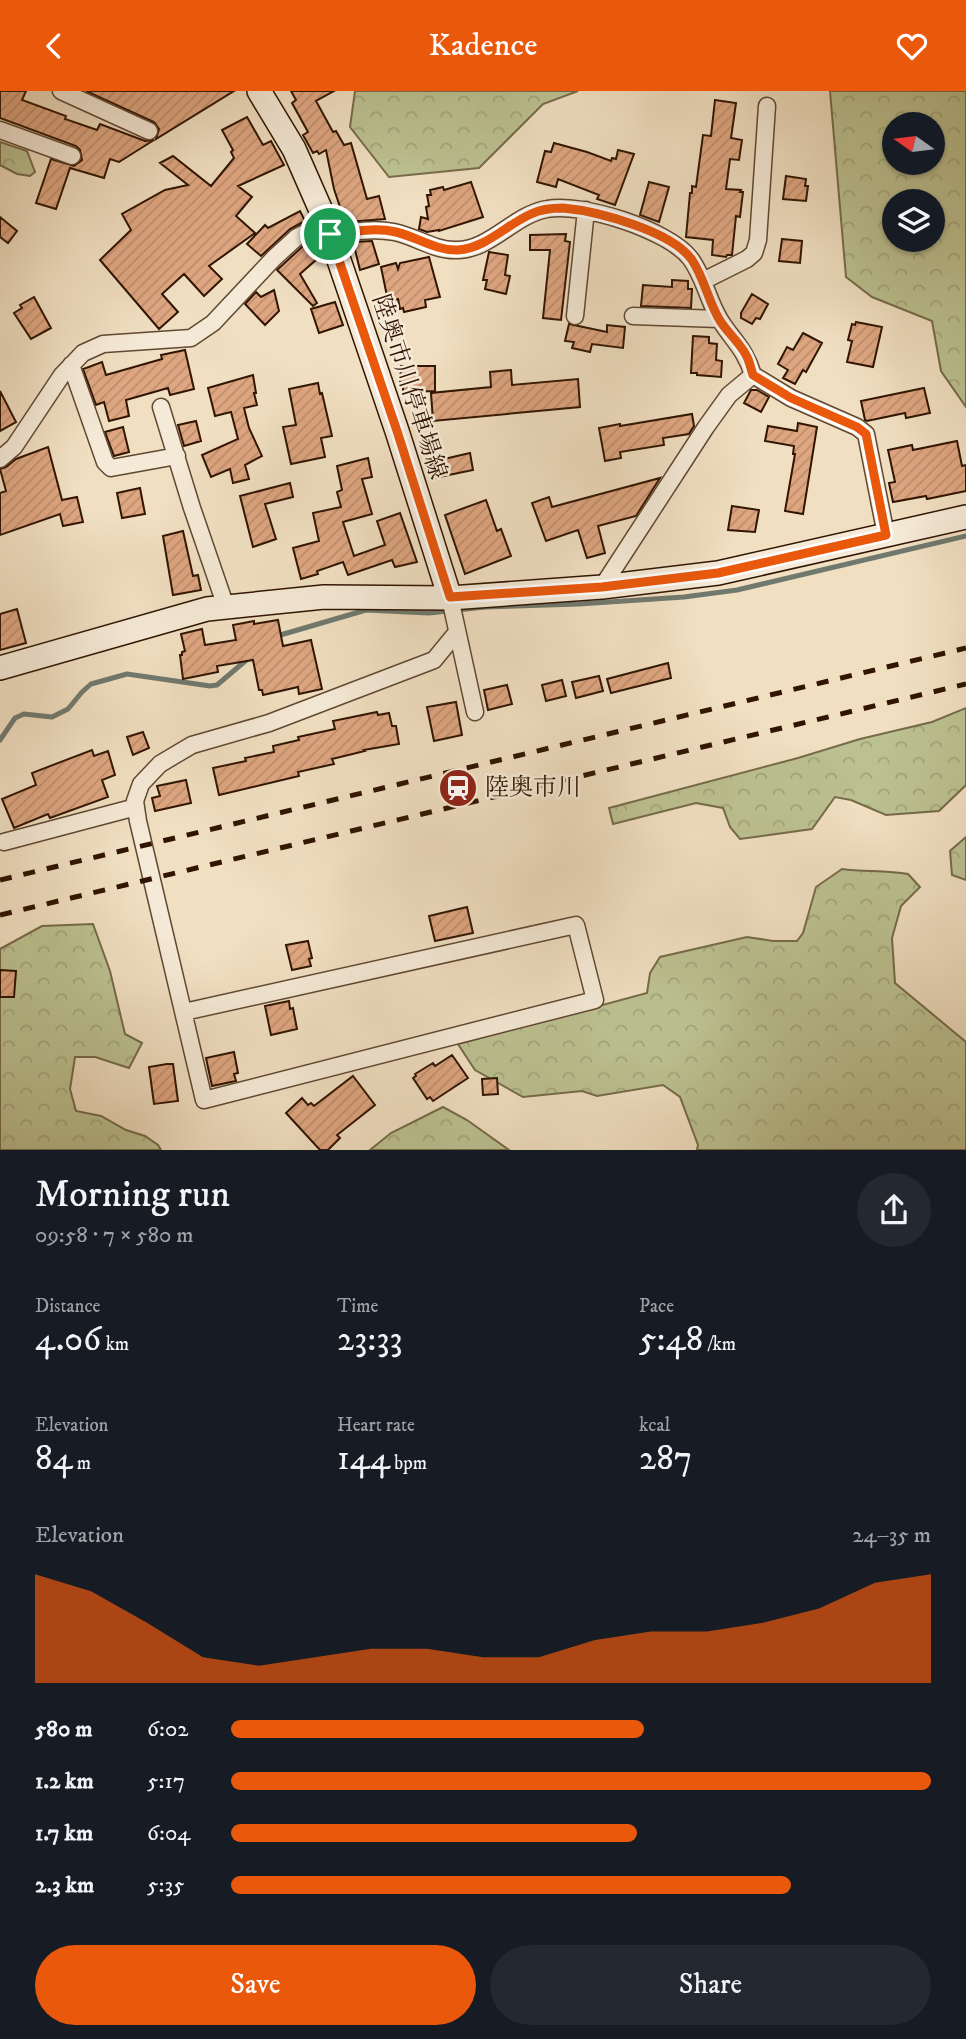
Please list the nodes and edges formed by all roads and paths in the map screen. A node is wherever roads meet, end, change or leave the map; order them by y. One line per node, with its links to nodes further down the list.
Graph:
1 (61, 91): 5 (street)
2 (259, 91): 8 (street, 陸奥市川停車場線)
3 (767, 106): 9 (street)
4 (0, 130): 6 (street)
5 (149, 131)
6 (72, 156)
7 (586, 210): 8 (street); 9 (street); 10 (street)
8 (328, 228): 13 (street); 21 (street, 陸奥市川停車場線)
9 (703, 281): 12 (street)
10 (575, 316)
11 (633, 316): 12 (street)
12 (719, 319): 14 (street)
13 (71, 365): 16 (street); 17 (street)
14 (753, 375): 19 (street); 20 (street)
15 (161, 407): 16 (street)
16 (177, 456): 22 (street)
17 (0, 459)
18 (966, 517): 19 (street)
19 (886, 535): 20 (street)
20 (602, 587): 21 (street)
21 (450, 597): 22 (street); 23 (street, 陸奥市川停車場線)
22 (226, 607): 24 (street)
23 (457, 632): 25 (street, 陸奥市川停車場線); 26 (street)
24 (0, 668)
25 (475, 712)
26 (136, 807): 27 (street); 28 (street)
27 (5, 842)
28 (184, 1012): 28 (street)

